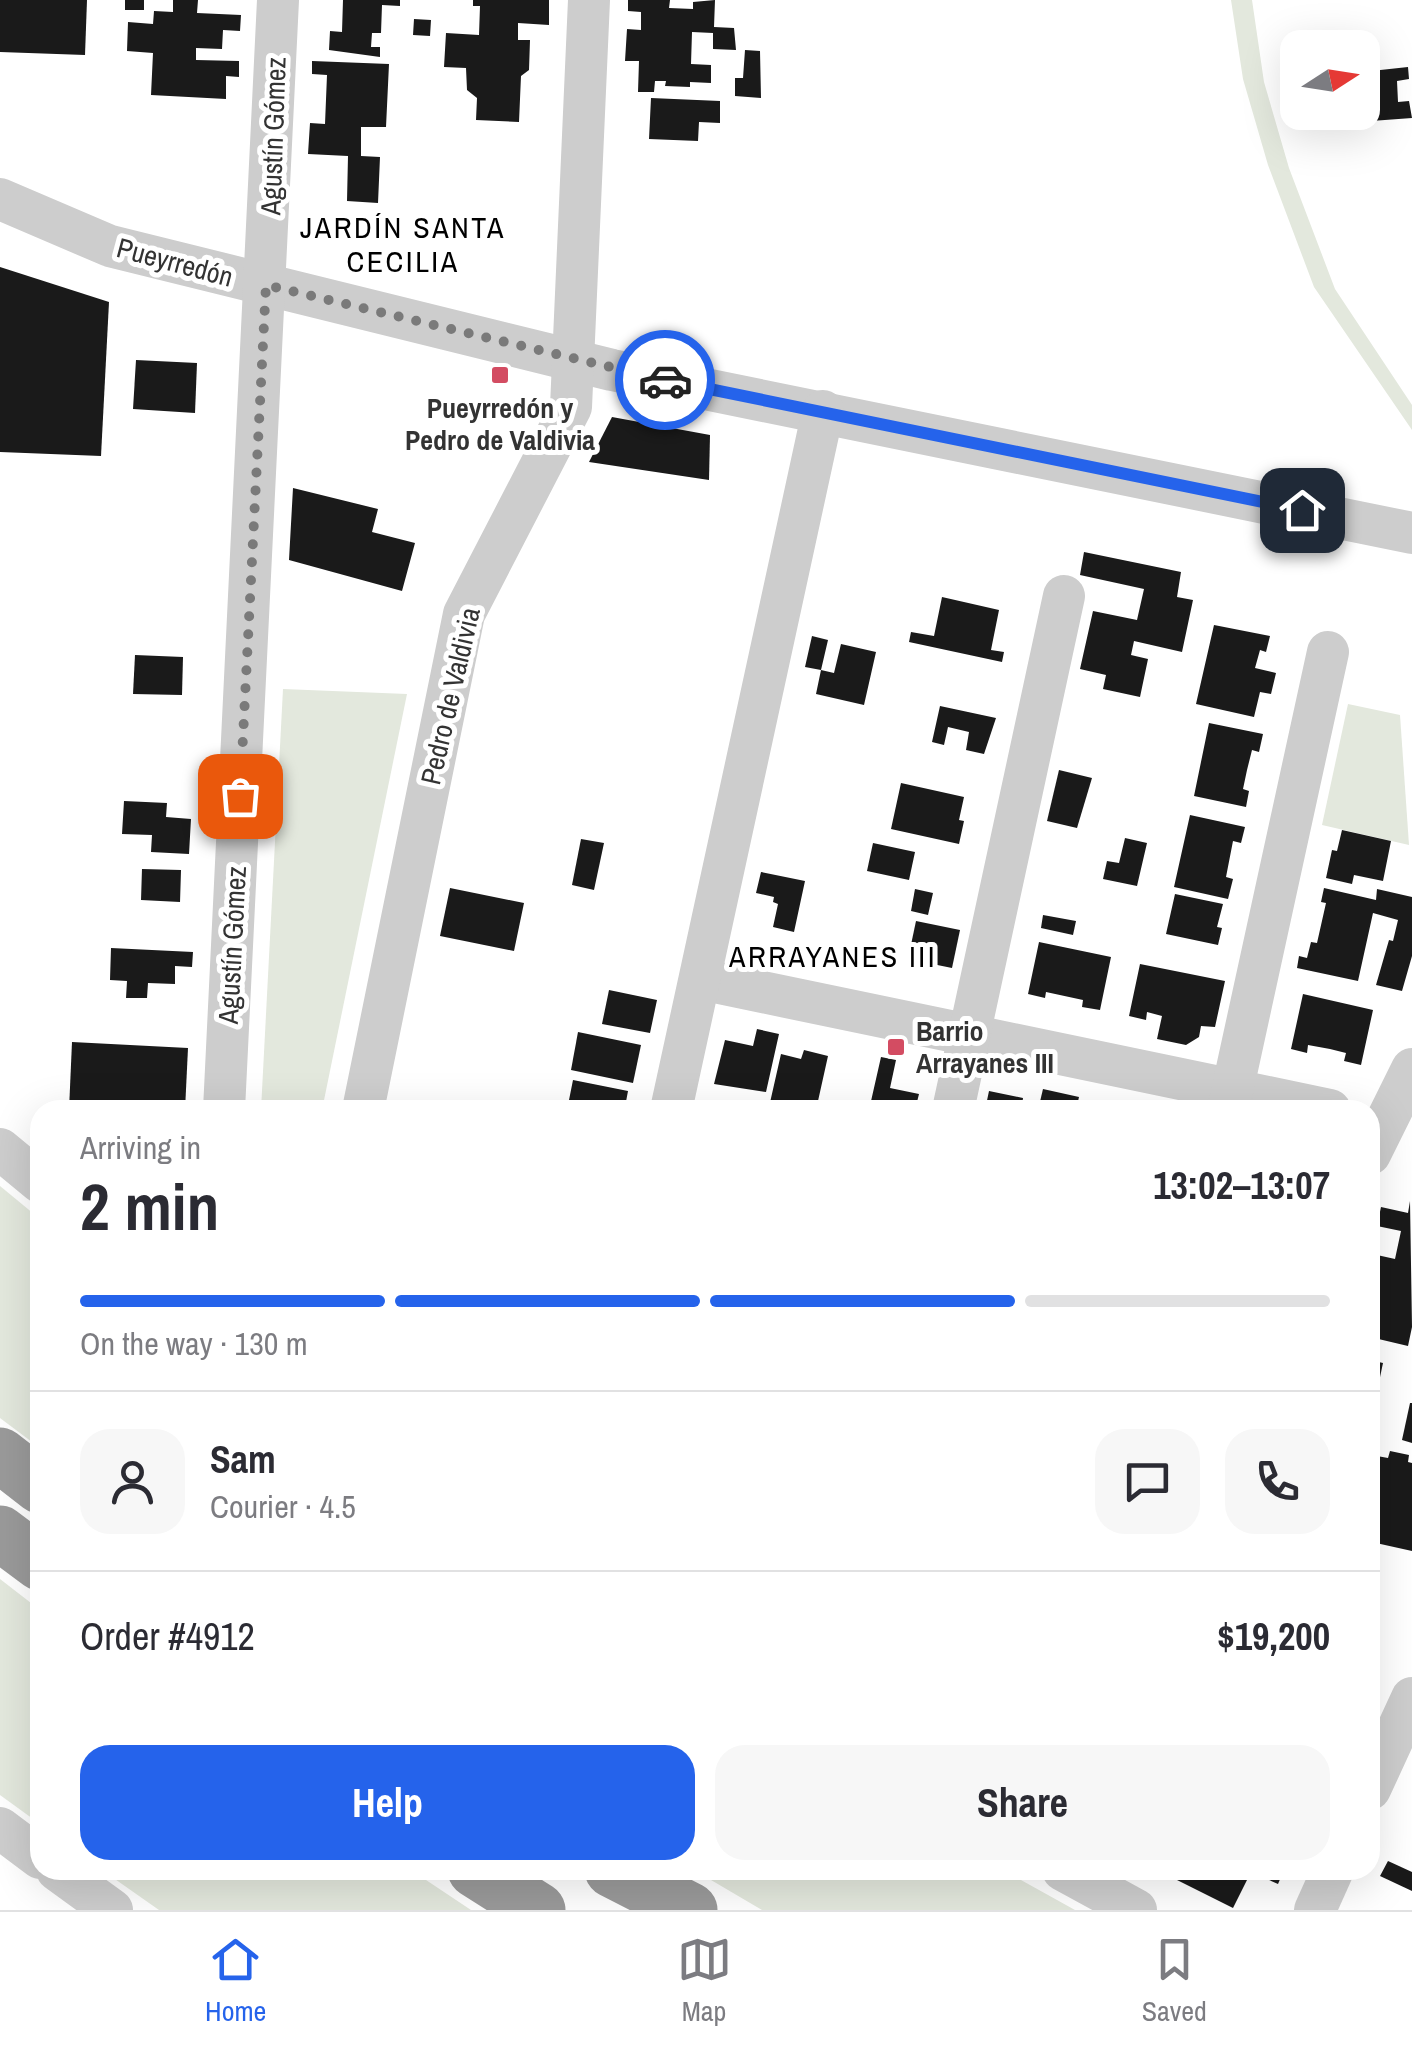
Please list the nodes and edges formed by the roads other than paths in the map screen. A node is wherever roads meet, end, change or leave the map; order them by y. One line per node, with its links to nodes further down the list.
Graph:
1 (278, 0): 4 (street, Agustín Gómez)
2 (589, 0): 5 (street, Pedro de Valdivia)
3 (0, 199): 4 (street, Pueyrredón)
4 (266, 285): 5 (street, Pueyrredón); 13 (street, Agustín Gómez)
5 (573, 359): 6 (street, Pueyrredón); 14 (street, Pedro de Valdivia)
6 (822, 411): 7 (street, Pueyrredón); 10 (street)
7 (1412, 533)
8 (1064, 596): 11 (street)
9 (1328, 652): 17 (street)
10 (700, 979): 11 (street); 15 (street)
11 (969, 1035): 16 (street); 17 (street)
12 (1412, 1070): 18 (street)
13 (225, 1100)
14 (365, 1100)
15 (674, 1100)
16 (955, 1100)
17 (1230, 1100)
18 (1385, 1130)
19 (0, 1149): 20 (street)
20 (30, 1174)
21 (0, 1455): 22 (highway)
22 (30, 1478)
23 (0, 1533): 24 (highway)
24 (30, 1556)
25 (1412, 1698): 26 (street)
26 (1380, 1768)
27 (0, 1828): 28 (street)
28 (30, 1850)
29 (71, 1880): 35 (street)
30 (491, 1880): 36 (highway)
31 (609, 1880): 37 (highway)
32 (632, 1880): 38 (highway)
33 (1082, 1880): 39 (street)
34 (1328, 1880): 40 (street)
35 (112, 1910)
36 (538, 1910)
37 (657, 1910)
38 (690, 1910)
39 (1136, 1910)
40 (1314, 1910)

